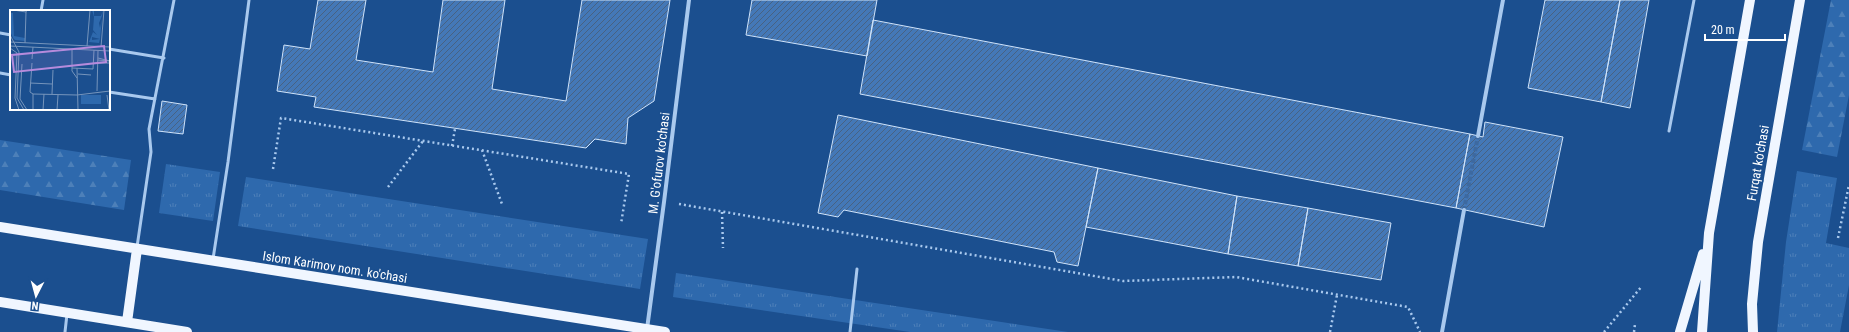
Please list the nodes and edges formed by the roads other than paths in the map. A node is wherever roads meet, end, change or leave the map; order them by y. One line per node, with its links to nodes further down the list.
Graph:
1 (43, 0): 9 (lane)
2 (174, 0): 13 (lane)
3 (249, 0): 24 (lane)
4 (688, 0): 29 (street, M. G'ofurov ko'chasi)
5 (1503, 0): 19 (street)
6 (1694, 0): 18 (lane)
7 (1750, 0): 22 (main road)
8 (1800, 0): 37 (main road, Furqat ko'chasi)
9 (41, 10)
10 (0, 33): 11 (lane)
11 (10, 35)
12 (110, 49): 13 (lane)
13 (164, 58): 17 (lane)
14 (0, 74): 15 (lane)
15 (10, 75)
16 (110, 92): 17 (lane)
17 (155, 99): 23 (lane)
18 (1669, 131)
19 (1478, 136)
20 (1464, 210): 34 (street)
21 (0, 227): 23 (main road, Islom Karimov nom. ko'chasi)
22 (1709, 233): 35 (main road); 36 (main road)
23 (137, 249): 24 (main road, Islom Karimov nom. ko'chasi); 28 (main road)
24 (212, 261): 29 (main road, Islom Karimov nom. ko'chasi)
25 (857, 269): 33 (lane)
26 (0, 302): 27 (main road)
27 (67, 313): 28 (main road); 30 (lane)
28 (126, 322): 31 (main road)
29 (646, 329): 32 (main road, Islom Karimov nom. ko'chasi)
30 (65, 332)
31 (186, 332)
32 (665, 332)
33 (850, 332)
34 (1442, 332)
35 (1680, 332)
36 (1702, 332)
37 (1752, 332)

